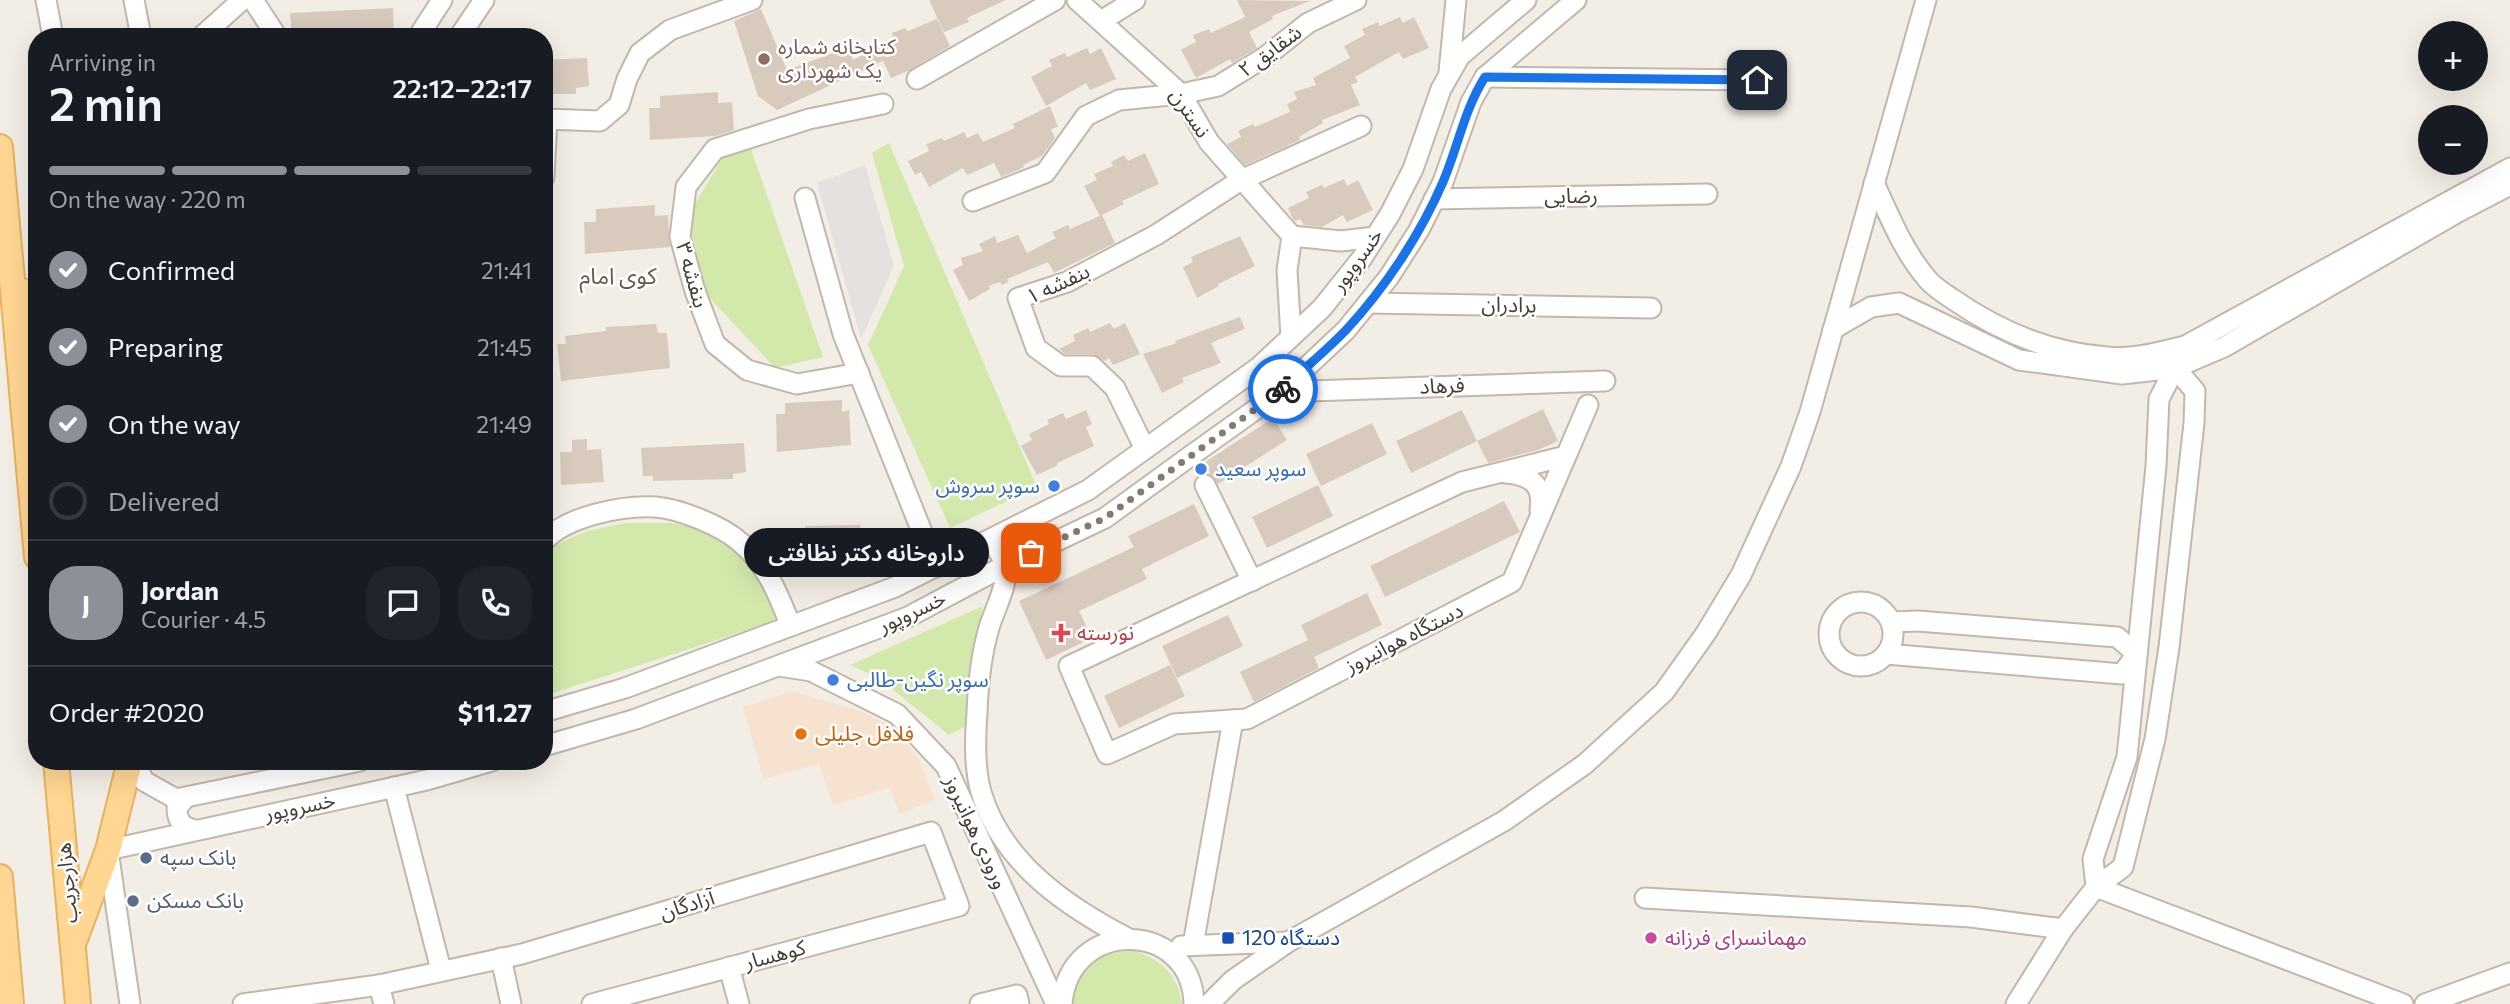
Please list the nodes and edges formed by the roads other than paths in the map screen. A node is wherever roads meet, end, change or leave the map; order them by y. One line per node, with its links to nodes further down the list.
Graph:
1 (46, 0): 16 (street)
2 (134, 0): 17 (street)
3 (442, 0): 20 (street)
4 (484, 0): 21 (street)
5 (752, 0): 29 (street)
6 (1055, 0): 25 (street)
7 (1077, 0): 15 (street, نسترن)
8 (1135, 0): 15 (street)
9 (1356, 0): 27 (street, شقایق ۲)
10 (1455, 0): 24 (street)
11 (1526, 0): 22 (street)
12 (1576, 0): 23 (street)
13 (1926, 0): 34 (street)
14 (251, 3): 18 (street); 19 (street)
15 (1101, 21): 27 (street, نسترن)
16 (51, 28)
17 (139, 28)
18 (214, 28)
19 (270, 28)
20 (424, 28)
21 (465, 28)
22 (1466, 51): 23 (street); 24 (street, خسروپور)
23 (1491, 72): 26 (street); 38 (street, خسروپور)
24 (1449, 74): 41 (street, خسروپور)
25 (917, 79)
26 (1757, 80)
27 (1181, 94): 33 (street, نسترن); 39 (street, شقایق ۲)
28 (883, 104): 49 (street, بنفشه ۳)
29 (553, 119)
30 (1361, 126): 33 (street)
31 (0, 147): 42 (main road)
32 (2510, 168): 34 (street)
33 (1241, 180): 40 (street, نسترن); 54 (street, بنفشه ۱)
34 (1874, 183): 46 (street)
35 (2510, 185): 48 (street)
36 (1707, 194): 38 (street, رضایی)
37 (805, 198): 49 (street)
38 (1434, 199): 43 (street, خسروپور)
39 (973, 201)
40 (1292, 236): 41 (street); 47 (street)
41 (1375, 237): 47 (street, خسروپور)
42 (11, 264): 44 (main road); 55 (main road)
43 (1368, 303): 45 (street, برادران); 52 (street, خسروپور)
44 (28, 307)
45 (1651, 308)
46 (1833, 329): 48 (street); 90 (street)
47 (1291, 337): 50 (street, خسروپور)
48 (2175, 368): 68 (street); 86 (street)
49 (859, 373): 63 (street)
50 (1247, 376): 52 (street); 54 (street, خسروپور)
51 (1605, 381): 52 (street, فرهاد)
52 (1273, 396): 62 (street, خسروپور)
53 (1588, 405): 56 (street, دستگاه هوانیروز)
54 (1145, 449): 61 (street, خسروپور)
55 (28, 456)
56 (1566, 456): 57 (street, دستگاه هوانیروز); 59 (street, دستگاه هوانیروز)
57 (1502, 472): 59 (street, دستگاه هوانیروز); 64 (street, دستگاه هوانیروز)
58 (1205, 485): 64 (street)
59 (1539, 519): 72 (street, دستگاه هوانیروز)
60 (553, 531): 66 (street)
61 (991, 539): 62 (street); 63 (street, خسروپور)
62 (1006, 565): 69 (street, خسروپور); 89 (street)
63 (936, 566): 66 (street, خسروپور)
64 (1252, 581): 72 (street, دستگاه هوانیروز)
65 (1892, 622): 67 (street); 67 (street); 68 (street)
66 (790, 624): 70 (street, خسروپور)
67 (1886, 654): 68 (street)
68 (2137, 654): 86 (street)
69 (778, 666): 73 (street, خسروپور); 108 (street, ورودی هوانیروز)
70 (553, 710)
71 (553, 711): 73 (street)
72 (1233, 720): 91 (street)
73 (573, 737): 74 (street, خسروپور)
74 (553, 743)
75 (57, 770): 92 (main road, هزارجریب)
76 (130, 770): 84 (main road)
77 (138, 770): 81 (street)
78 (317, 770): 81 (street, خسروپور)
79 (458, 770): 80 (street, خسروپور)
80 (394, 787): 82 (street, خسروپور); 96 (street)
81 (185, 798): 82 (street)
82 (195, 830): 84 (street, خسروپور)
83 (931, 832): 94 (street, آزادگان); 95 (street, کوهسار)
84 (108, 850): 92 (main road); 102 (street)
85 (0, 877): 100 (main road)
86 (2096, 887): 88 (street); 113 (street)
87 (1644, 898): 88 (street)
88 (2063, 929): 112 (street)
89 (1129, 939): 93 (street); 109 (street)
90 (1288, 942): 91 (street); 111 (street)
91 (1193, 945): 93 (street)
92 (73, 946): 101 (main road, هزارجریب)
93 (1160, 947): 110 (street)
94 (501, 958): 96 (street, آزادگان); 104 (street)
95 (729, 967): 105 (street, کوهسار); 106 (street)
96 (441, 970): 98 (street, آزادگان)
97 (2510, 973): 114 (street)
98 (382, 995): 103 (street, آزادگان)
99 (1018, 1000): 107 (street)
100 (11, 1004)
101 (78, 1004)
102 (130, 1004)
103 (243, 1004)
104 (511, 1004)
105 (592, 1004)
106 (739, 1004)
107 (980, 1004)
108 (1056, 1004)
109 (1062, 1004)
110 (1194, 1004)
111 (1209, 1004)
112 (2016, 1004)
113 (2403, 1004)
114 (2425, 1004)

